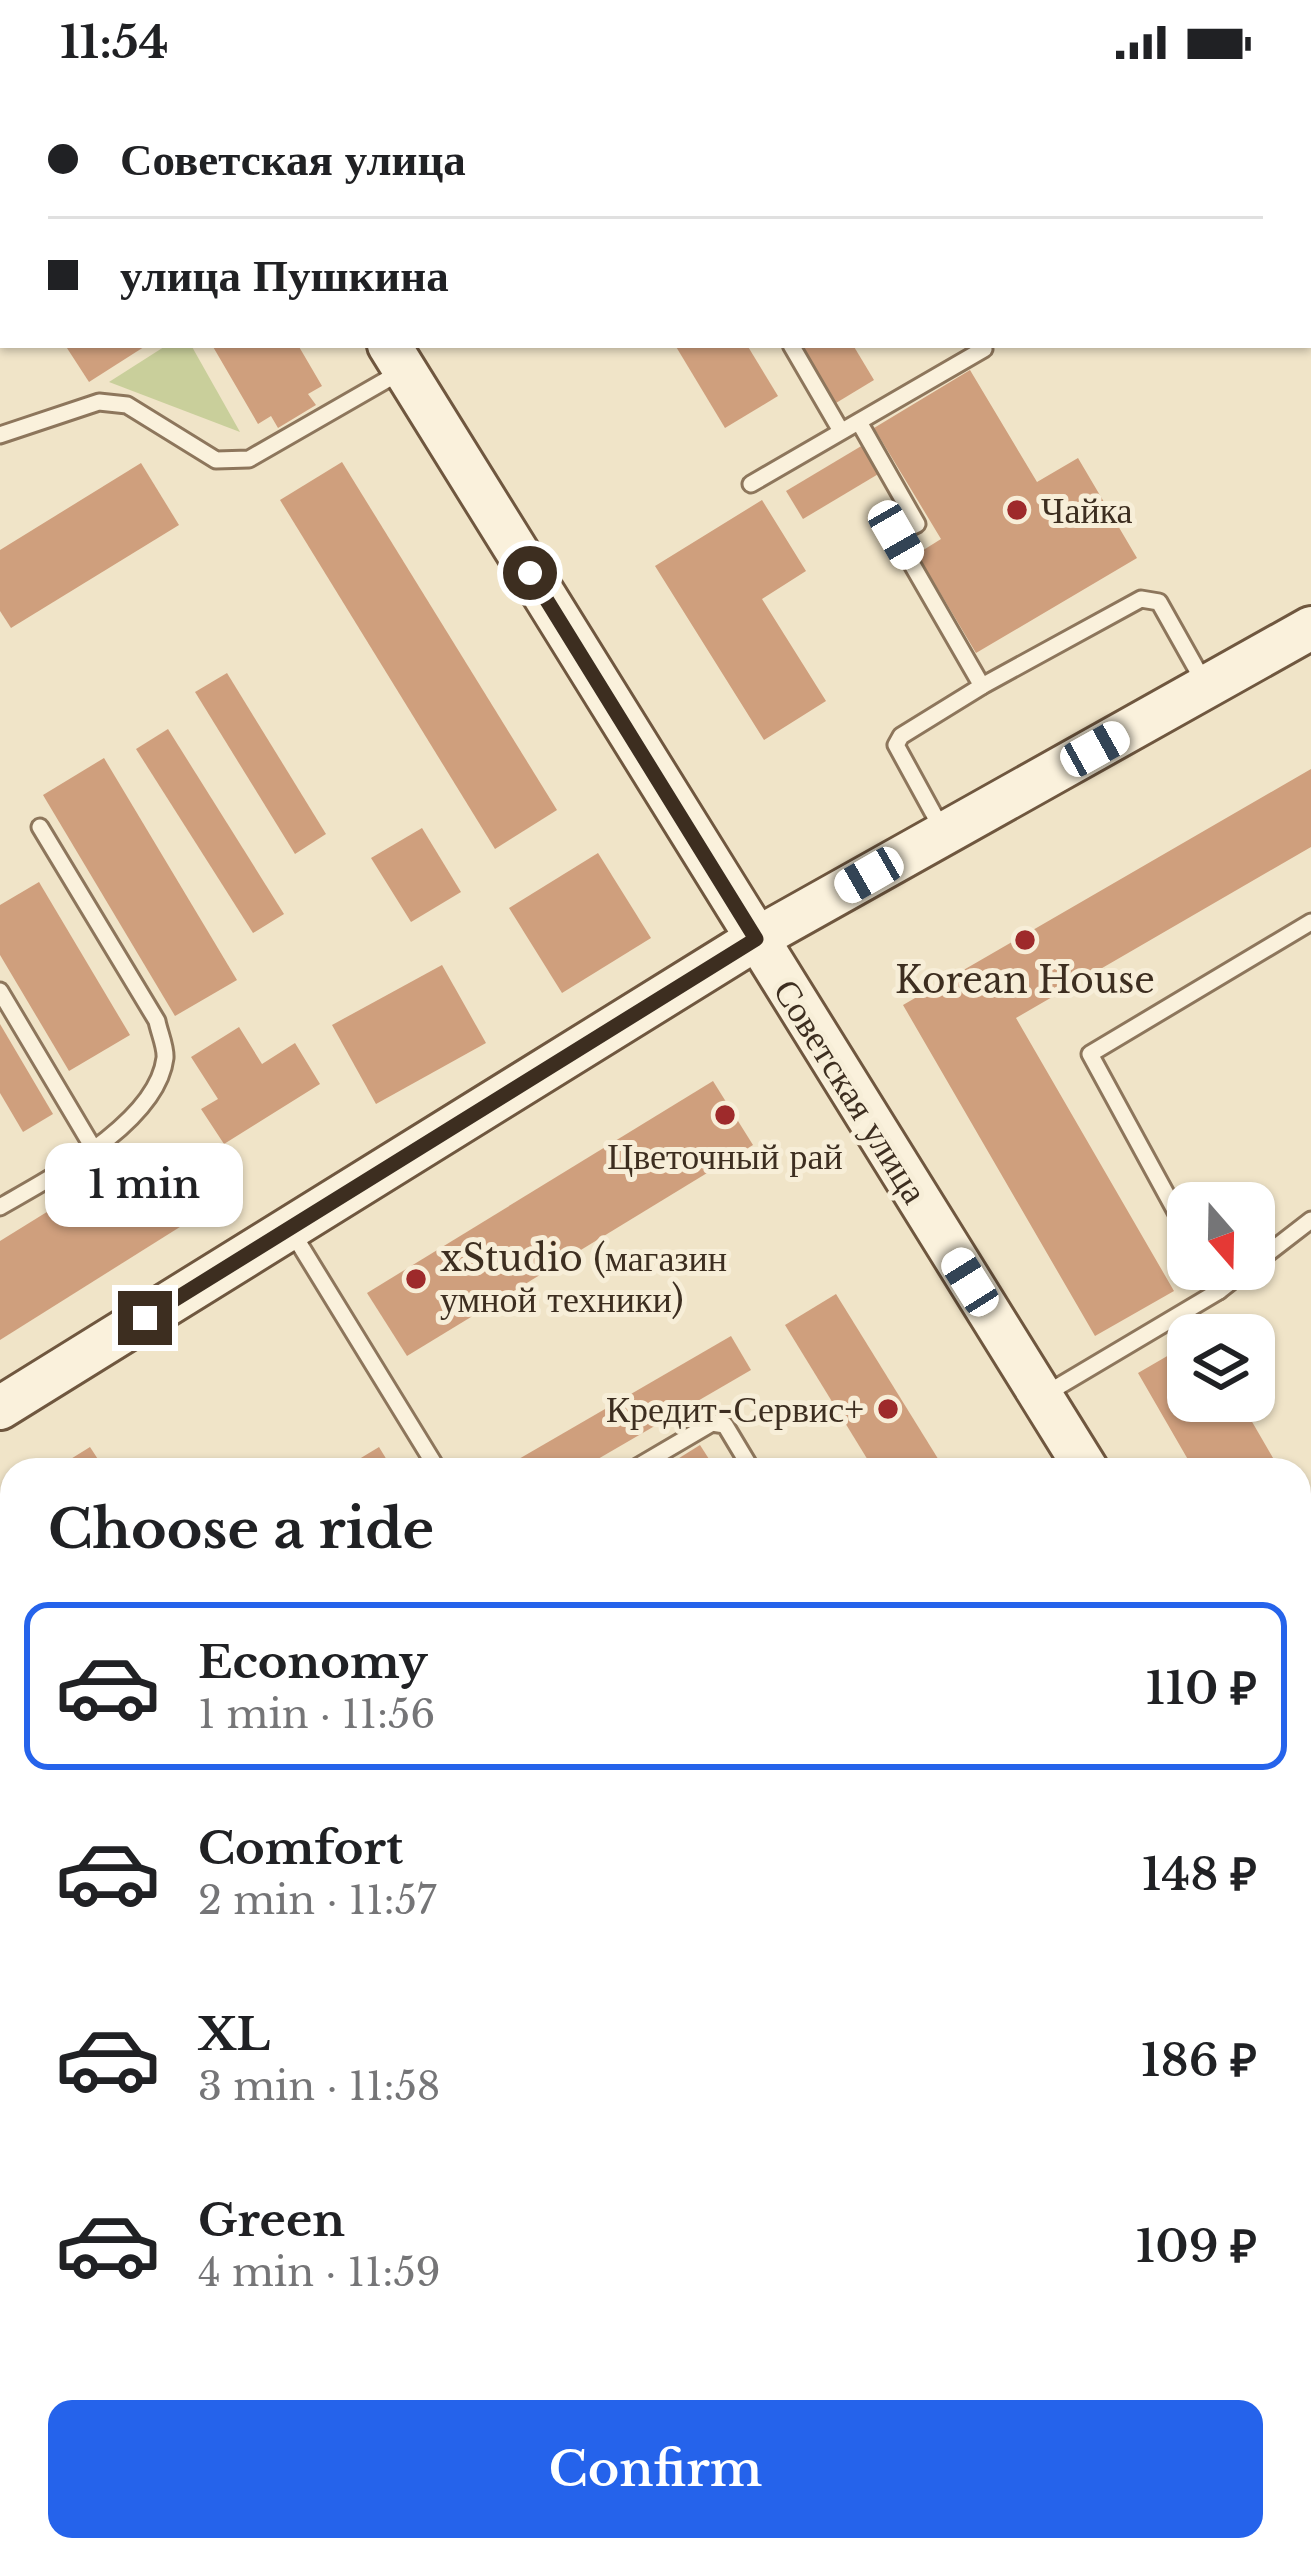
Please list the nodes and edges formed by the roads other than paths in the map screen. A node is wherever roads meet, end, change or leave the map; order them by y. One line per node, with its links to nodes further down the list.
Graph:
1 (793, 348): 5 (lane)
2 (984, 349): 4 (lane)
3 (397, 357): 6 (lane); 14 (main road, Советская улица)
4 (859, 422): 5 (lane); 9 (lane)
5 (842, 431): 7 (lane)
6 (0, 435)
7 (751, 484)
8 (1311, 628): 10 (main road)
9 (982, 686): 10 (lane); 12 (lane)
10 (1207, 686): 12 (main road)
11 (40, 827): 16 (lane)
12 (945, 833): 14 (main road)
13 (1311, 922): 17 (lane)
14 (756, 939): 20 (main road); 23 (main road, Советская улица)
15 (0, 991): 16 (lane)
16 (95, 1151): 18 (lane)
17 (1167, 1195)
18 (0, 1207)
19 (1311, 1220): 21 (lane)
20 (290, 1228): 24 (main road); 25 (lane)
21 (1275, 1248)
22 (1219, 1291): 23 (lane)
23 (1042, 1396): 28 (main road, Советская улица)
24 (0, 1408)
25 (431, 1458)
26 (652, 1458): 27 (lane)
27 (745, 1458)
28 (1080, 1458)

